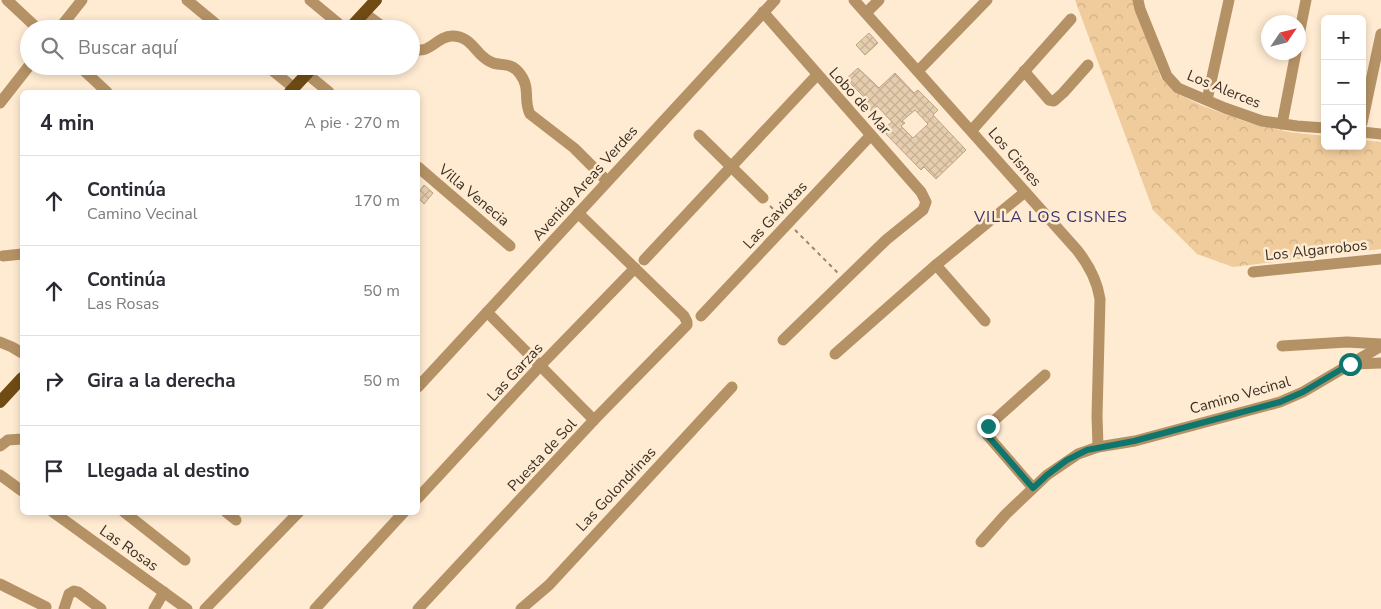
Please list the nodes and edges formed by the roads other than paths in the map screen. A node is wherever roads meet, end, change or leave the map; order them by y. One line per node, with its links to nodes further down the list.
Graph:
1 (7, 0): 17 (street)
2 (82, 0): 18 (street)
3 (187, 0): 19 (street)
4 (310, 0): 20 (street)
5 (376, 0): 14 (main road)
6 (775, 0): 13 (street, Avenida Areas Verdes)
7 (854, 0): 15 (street, Los Cisnes)
8 (879, 0): 15 (street)
9 (987, 0): 28 (street)
10 (1138, 0): 40 (street, Los Alerces)
11 (1229, 0): 40 (street)
12 (1306, 0): 16 (street)
13 (763, 12): 35 (street, Lobo de Mar); 52 (street, Avenida Areas Verdes)
14 (364, 13): 21 (main road); 22 (street)
15 (866, 13): 28 (street, Los Cisnes)
16 (1303, 15)
17 (28, 20)
18 (66, 20)
19 (211, 20)
20 (334, 20)
21 (357, 20)
22 (374, 20)
23 (1071, 20): 29 (street)
24 (1381, 34): 42 (street)
25 (420, 50): 52 (street)
26 (1294, 60): 43 (street)
27 (1088, 65): 29 (street)
28 (918, 71): 45 (street, Los Cisnes)
29 (1024, 71): 45 (street)
30 (25, 75): 36 (street)
31 (89, 75): 37 (street)
32 (276, 75): 38 (street)
33 (306, 75): 38 (main road)
34 (315, 75): 39 (street)
35 (817, 75): 49 (street, Lobo de Mar); 50 (street, Las Garzas)
36 (19, 89): 41 (street)
37 (105, 90)
38 (292, 90)
39 (327, 90)
40 (1207, 100): 43 (street, Los Alerces)
41 (0, 103)
42 (1366, 105)
43 (1282, 124): 44 (street, Los Alerces)
44 (1321, 128)
45 (972, 130): 53 (street, Los Cisnes)
46 (1366, 132): 47 (street)
47 (1381, 134)
48 (699, 135): 50 (street)
49 (871, 135): 64 (street, Las Gaviotas); 66 (street, Lobo de Mar)
50 (732, 168): 54 (street); 60 (street, Las Garzas)
51 (420, 169): 56 (street, Villa Venecia)
52 (607, 181): 55 (street, Avenida Areas Verdes)
53 (1025, 192): 61 (street); 83 (street, Los Cisnes)
54 (762, 198)
55 (578, 213): 60 (street); 63 (street, Avenida Areas Verdes)
56 (510, 246)
57 (20, 254): 58 (street)
58 (3, 256)
59 (1381, 259): 62 (street, Los Algarrobos)
60 (640, 264): 74 (street, Las Garzas); 80 (street, Puesta de Sol)
61 (936, 264): 65 (street); 71 (street)
62 (1253, 272)
63 (487, 312): 74 (street); 77 (street, Avenida Areas Verdes)
64 (702, 316)
65 (985, 321)
66 (783, 340)
67 (0, 342): 70 (street)
68 (1381, 345): 69 (street); 73 (street, Camino Vecinal)
69 (1282, 346)
70 (20, 352)
71 (835, 354)
72 (1381, 363): 73 (street)
73 (1350, 364): 83 (street, Camino Vecinal)
74 (540, 366): 80 (street); 87 (street, Las Garzas)
75 (1045, 375): 85 (street)
76 (20, 380): 79 (main road)
77 (420, 385)
78 (732, 388): 106 (street, Las Golondrinas)
79 (0, 402)
80 (594, 420): 105 (street, Puesta de Sol)
81 (20, 439): 82 (street)
82 (0, 446)
83 (1098, 447): 85 (street)
84 (0, 475): 86 (street)
85 (1033, 488): 94 (street)
86 (20, 490)
87 (420, 496)
88 (57, 515): 97 (street, Las Rosas)
89 (128, 515): 95 (street)
90 (230, 515): 93 (street)
91 (296, 515): 103 (street)
92 (396, 515): 104 (street)
93 (236, 520)
94 (981, 542)
95 (185, 560)
96 (0, 584): 98 (street)
97 (164, 592): 101 (street); 102 (street, Las Rosas)
98 (46, 607)
99 (64, 609): 100 (street)
100 (101, 609)
101 (154, 609)
102 (187, 609)
103 (205, 609)
104 (315, 609)
105 (418, 609)
106 (521, 609)

